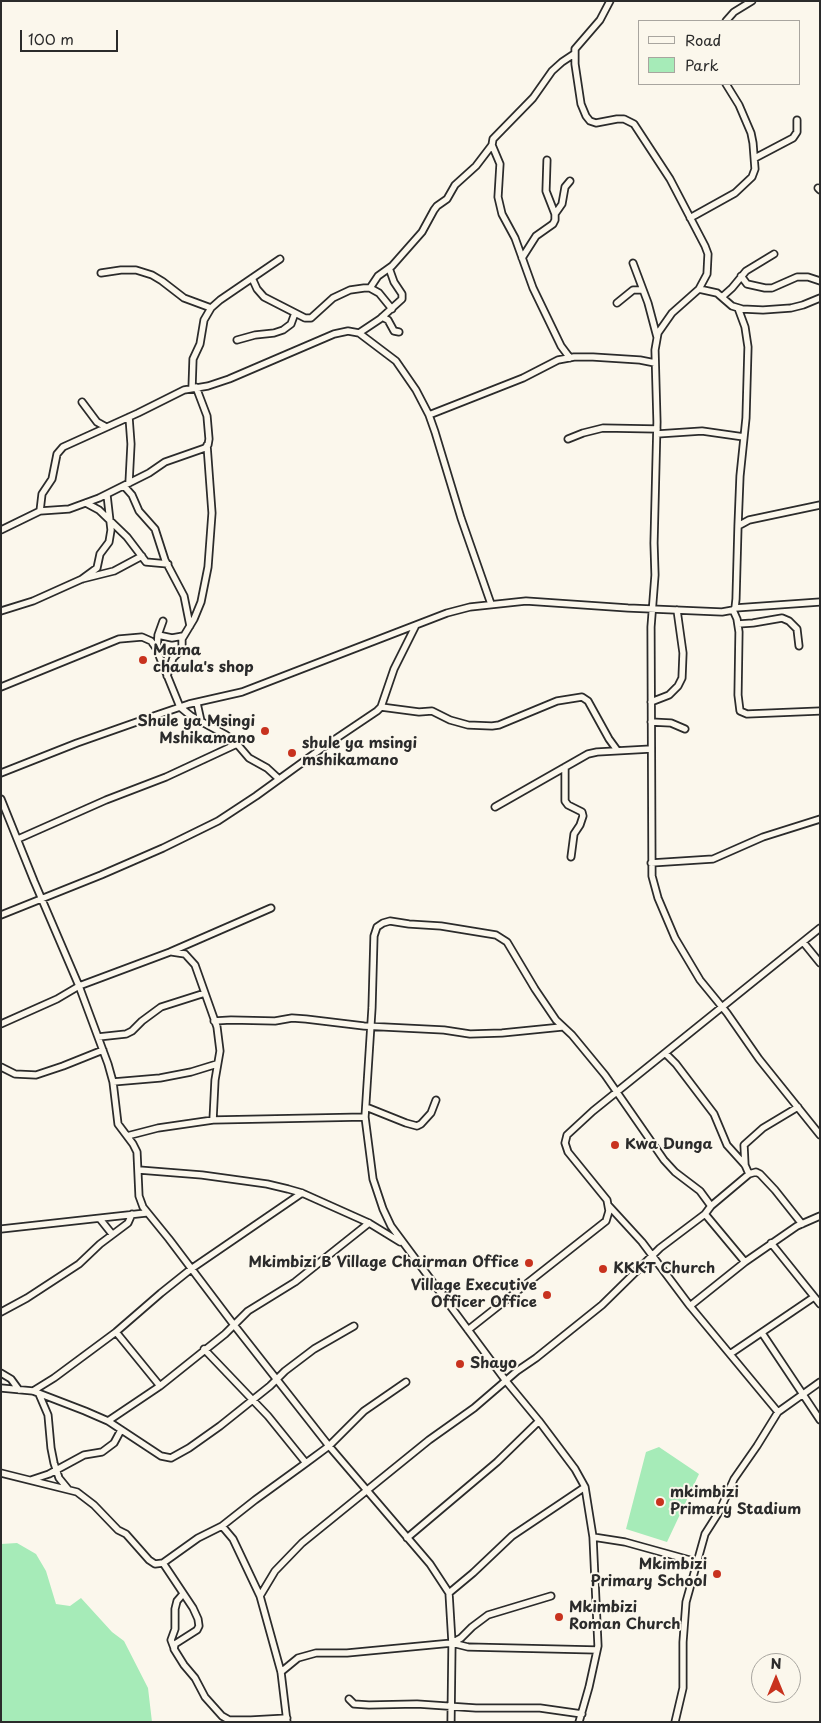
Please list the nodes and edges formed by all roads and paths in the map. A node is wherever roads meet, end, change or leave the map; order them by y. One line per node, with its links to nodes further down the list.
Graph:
1 (610, 1): 5 (street)
2 (752, 1): 3 (street)
3 (745, 3): 4 (street)
4 (727, 20)
5 (574, 54): 8 (street); 13 (street)
6 (727, 85): 9 (street)
7 (797, 120): 9 (street)
8 (492, 145): 15 (street); 18 (street)
9 (755, 158): 13 (street)
10 (547, 160): 12 (street)
11 (570, 181): 12 (street)
12 (555, 214): 15 (street)
13 (690, 218): 24 (street)
14 (774, 254): 20 (street)
15 (522, 258): 38 (street)
16 (280, 259): 21 (street)
17 (633, 263): 25 (street)
18 (389, 268): 23 (street); 30 (street)
19 (101, 273): 29 (street)
20 (741, 276): 22 (street); 26 (street)
21 (252, 278): 29 (street); 32 (street)
22 (820, 281)
23 (370, 288): 30 (street); 32 (street)
24 (699, 289): 26 (street); 36 (street)
25 (643, 290): 28 (street); 36 (street)
26 (722, 297): 31 (street)
27 (820, 298): 31 (street)
28 (617, 303)
29 (211, 308): 40 (street)
30 (392, 308): 33 (street)
31 (738, 308): 46 (street)
32 (295, 313): 37 (street)
33 (382, 317): 34 (street); 35 (street)
34 (399, 332)
35 (359, 333): 40 (street); 42 (street)
36 (657, 337): 39 (street)
37 (237, 340)
38 (570, 358): 39 (street); 42 (street)
39 (654, 363): 45 (street)
40 (194, 388): 43 (street); 48 (street)
41 (82, 402): 44 (street)
42 (429, 415): 61 (street)
43 (129, 417): 44 (street); 49 (street)
44 (106, 427): 53 (street)
45 (657, 432): 46 (street); 47 (street); 62 (street)
46 (744, 437): 55 (street)
47 (568, 439)
48 (207, 445): 49 (street); 69 (street)
49 (127, 484): 50 (street); 58 (street)
50 (107, 495): 51 (street); 54 (street)
51 (86, 503): 53 (street); 54 (street)
52 (820, 505): 55 (street)
53 (40, 511): 56 (street)
54 (110, 522): 57 (street); 59 (street)
55 (738, 526): 63 (street)
56 (1, 530)
57 (142, 556): 58 (street); 59 (street)
58 (168, 564): 69 (street)
59 (82, 579): 65 (street)
60 (820, 602): 63 (street)
61 (491, 604): 62 (street); 68 (street)
62 (652, 609): 64 (street); 76 (street)
63 (734, 609): 64 (street); 67 (street)
64 (677, 610): 76 (street)
65 (1, 611)
66 (164, 621): 70 (street)
67 (738, 624): 72 (street); 80 (street)
68 (416, 625): 77 (street); 79 (street)
69 (190, 626): 71 (street)
70 (158, 636): 71 (street); 73 (street)
71 (183, 636): 74 (street)
72 (799, 646)
73 (156, 650): 74 (street); 75 (street)
74 (167, 676): 78 (street)
75 (1, 687)
76 (651, 702): 82 (street)
77 (197, 703): 78 (street); 81 (street)
78 (180, 707): 81 (street); 88 (street)
79 (381, 707): 86 (street); 89 (street)
80 (820, 711)
81 (201, 721): 84 (street)
82 (651, 722): 83 (street); 85 (street)
83 (685, 729)
84 (237, 744): 89 (street); 93 (street)
85 (651, 749): 86 (street); 95 (street)
86 (617, 750): 87 (street)
87 (565, 767): 91 (street); 94 (street)
88 (1, 773)
89 (279, 780): 96 (street)
90 (1, 799): 93 (street)
91 (495, 807)
92 (820, 819): 95 (street)
93 (18, 839): 96 (street)
94 (571, 857)
95 (651, 863): 105 (street)
96 (42, 899): 98 (street); 103 (street)
97 (272, 908): 101 (street)
98 (1, 915)
99 (820, 928): 100 (street)
100 (803, 942): 102 (street); 105 (street)
101 (170, 952): 103 (street); 104 (street)
102 (820, 963)
103 (78, 986): 107 (street); 110 (street)
104 (204, 993): 106 (street); 110 (street)
105 (722, 1007): 112 (street); 119 (street)
106 (214, 1021): 108 (street); 113 (street)
107 (1, 1024)
108 (371, 1026): 109 (street); 109 (street); 118 (street)
109 (562, 1027): 116 (street)
110 (98, 1037): 111 (street)
111 (103, 1050): 114 (street); 115 (street)
112 (665, 1053): 116 (street); 124 (street)
113 (217, 1064): 115 (street); 121 (street)
114 (1, 1067)
115 (113, 1082): 123 (street)
116 (617, 1093): 128 (street); 129 (street)
117 (436, 1100): 118 (street)
118 (366, 1107): 120 (street)
119 (798, 1108): 122 (street); 124 (street)
120 (365, 1117): 121 (street); 140 (street)
121 (213, 1120): 123 (street)
122 (820, 1134)
123 (126, 1136): 125 (street)
124 (744, 1165): 126 (street)
125 (139, 1170): 127 (street); 130 (street)
126 (749, 1174): 129 (street); 136 (street)
127 (302, 1193): 135 (street); 143 (street)
128 (609, 1206): 141 (street); 150 (street)
129 (711, 1206): 132 (street)
130 (146, 1213): 131 (street); 143 (street)
131 (132, 1214): 134 (street); 138 (street)
132 (705, 1214): 141 (street); 142 (street)
133 (820, 1216): 136 (street)
134 (100, 1219): 137 (street); 138 (street)
135 (369, 1223): 140 (street); 148 (street)
136 (802, 1224): 139 (street)
137 (1, 1229)
138 (112, 1234): 147 (street)
139 (771, 1243): 142 (street); 144 (street)
140 (403, 1244): 150 (street)
141 (652, 1257): 146 (street); 157 (street)
142 (744, 1262): 146 (street)
143 (191, 1269): 148 (street); 151 (street)
144 (814, 1297): 145 (street); 152 (street)
145 (820, 1304)
146 (690, 1306): 154 (street)
147 (1, 1312)
148 (234, 1325): 153 (street); 156 (street)
149 (354, 1326): 156 (street)
150 (468, 1330): 157 (street)
151 (116, 1332): 160 (street); 163 (street)
152 (762, 1333): 154 (street); 164 (street)
153 (204, 1350): 160 (street); 165 (street)
154 (730, 1354): 166 (street)
155 (1, 1373): 162 (street)
156 (277, 1378): 165 (street); 171 (street)
157 (506, 1381): 169 (street); 178 (street)
158 (406, 1382): 171 (street)
159 (820, 1382): 164 (street)
160 (160, 1386): 168 (street)
161 (1, 1388): 162 (street)
162 (20, 1390): 163 (street)
163 (36, 1392): 168 (street); 173 (street)
164 (804, 1394): 166 (street); 167 (street)
165 (254, 1400): 170 (street); 172 (street)
166 (778, 1412): 182 (street)
167 (820, 1420)
168 (108, 1421): 170 (street)
169 (539, 1421): 176 (street); 181 (street)
170 (121, 1430): 173 (street)
171 (329, 1446): 172 (street); 178 (street)
172 (306, 1463): 179 (street)
173 (56, 1470): 175 (street); 177 (street)
174 (1, 1473): 175 (street)
175 (31, 1480): 177 (street)
176 (585, 1487): 180 (street); 184 (street)
177 (68, 1489): 183 (street)
178 (367, 1489): 181 (street); 186 (street)
179 (222, 1526): 183 (street); 186 (street)
180 (594, 1537): 182 (street); 190 (street)
181 (407, 1538): 184 (street)
182 (696, 1562): 198 (street)
183 (163, 1564): 185 (street)
184 (449, 1592): 188 (street)
185 (183, 1594): 189 (street); 189 (street)
186 (260, 1596): 191 (street)
187 (552, 1596): 188 (street)
188 (452, 1643): 190 (street); 191 (street); 193 (street)
189 (174, 1648): 195 (street)
190 (597, 1650): 194 (street)
191 (281, 1672): 195 (street)
192 (349, 1699): 193 (street)
193 (451, 1705): 194 (street); 196 (street)
194 (582, 1714): 197 (street)
195 (287, 1720)
196 (450, 1722)
197 (579, 1722)
198 (675, 1722)

